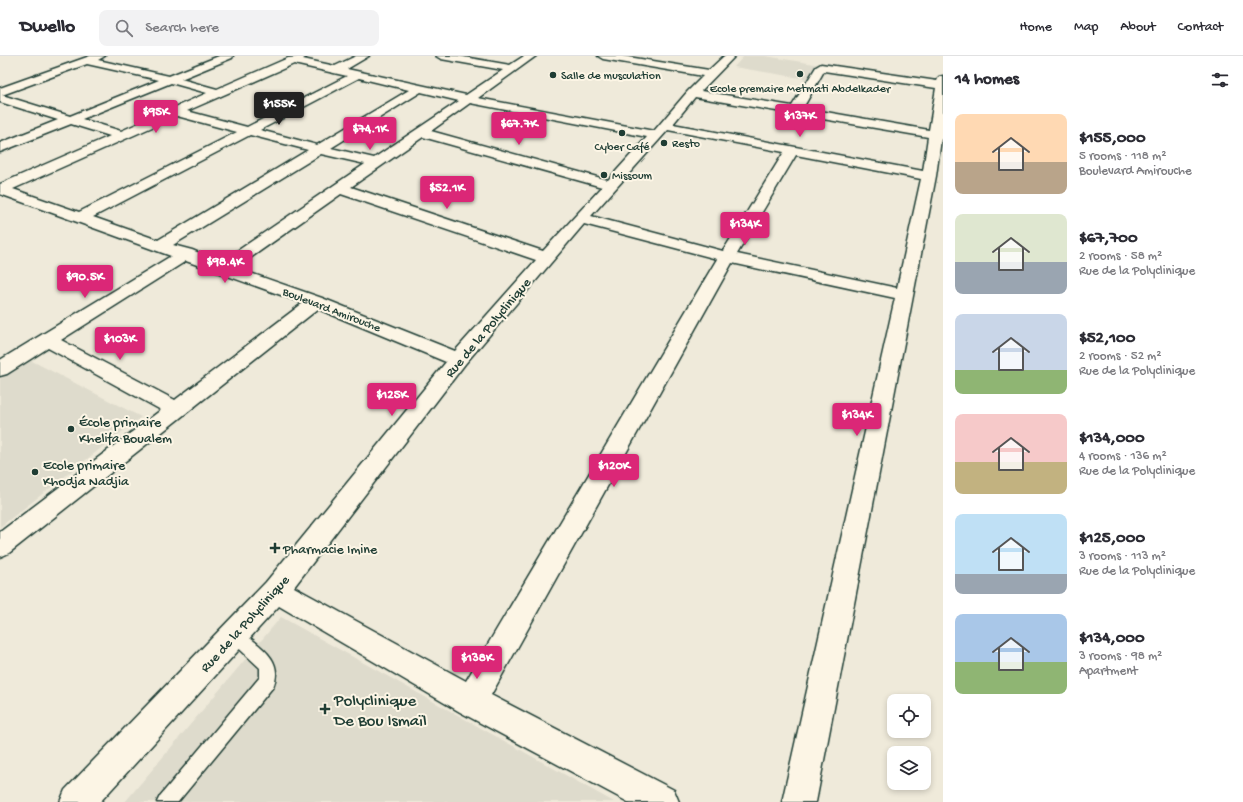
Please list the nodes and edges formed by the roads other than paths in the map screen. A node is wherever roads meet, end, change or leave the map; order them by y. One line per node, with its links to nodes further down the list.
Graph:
1 (101, 56): 9 (street)
2 (228, 56): 14 (street)
3 (364, 56): 11 (street)
4 (441, 56): 10 (street)
5 (531, 56): 10 (street)
6 (603, 56): 13 (street)
7 (730, 56): 13 (street, Rue de la Polyclinique)
8 (297, 58): 11 (street); 18 (street)
9 (86, 61): 14 (street); 17 (street)
10 (513, 69): 21 (street)
11 (336, 70): 12 (street)
12 (359, 74): 16 (street); 26 (street)
13 (711, 74): 19 (street, Rue de la Polyclinique)
14 (169, 79): 18 (street); 24 (street)
15 (942, 82): 22 (street); 29 (street)
16 (420, 88): 21 (street); 31 (street)
17 (0, 92)
18 (218, 93): 23 (street)
19 (692, 93): 22 (street); 25 (street, Rue de la Polyclinique)
20 (0, 98): 24 (street)
21 (467, 100): 25 (street); 27 (street)
22 (795, 111): 29 (street)
23 (177, 112): 26 (street); 28 (street)
24 (70, 120): 28 (street); 30 (street)
25 (660, 130): 32 (street); 35 (street, Rue de la Polyclinique)
26 (248, 131): 31 (street); 38 (street)
27 (420, 132): 33 (street); 35 (street)
28 (123, 136): 37 (street)
29 (939, 136): 34 (street)
30 (0, 148)
31 (318, 149): 33 (street); 40 (street)
32 (792, 150): 34 (street); 42 (street)
33 (376, 162): 36 (street)
34 (934, 172): 45 (street)
35 (611, 186): 39 (street, Rue de la Polyclinique)
36 (339, 188): 43 (street); 44 (street)
37 (0, 189): 38 (street, Boulevard Amirouche)
38 (81, 217): 40 (street, Boulevard Amirouche)
39 (581, 218): 42 (street); 43 (street, Rue de la Polyclinique)
40 (160, 246): 41 (street, Boulevard Amirouche)
41 (186, 254): 44 (street, Boulevard Amirouche); 47 (street)
42 (727, 257): 45 (street); 54 (street)
43 (546, 258): 48 (street, Rue de la Polyclinique)
44 (224, 268): 46 (street, Boulevard Amirouche)
45 (904, 295): 58 (street)
46 (316, 302): 48 (street, Boulevard Amirouche); 50 (street)
47 (47, 340): 49 (street); 50 (street)
48 (458, 360): 52 (street, Rue de la Polyclinique)
49 (0, 369)
50 (177, 410): 51 (street)
51 (0, 546)
52 (276, 590): 53 (street, Rue de la Polyclinique); 54 (street)
53 (235, 635): 55 (street, Rue de la Polyclinique); 56 (lane)
54 (470, 701): 57 (street)
55 (77, 802)
56 (166, 802)
57 (662, 802)
58 (799, 802)

